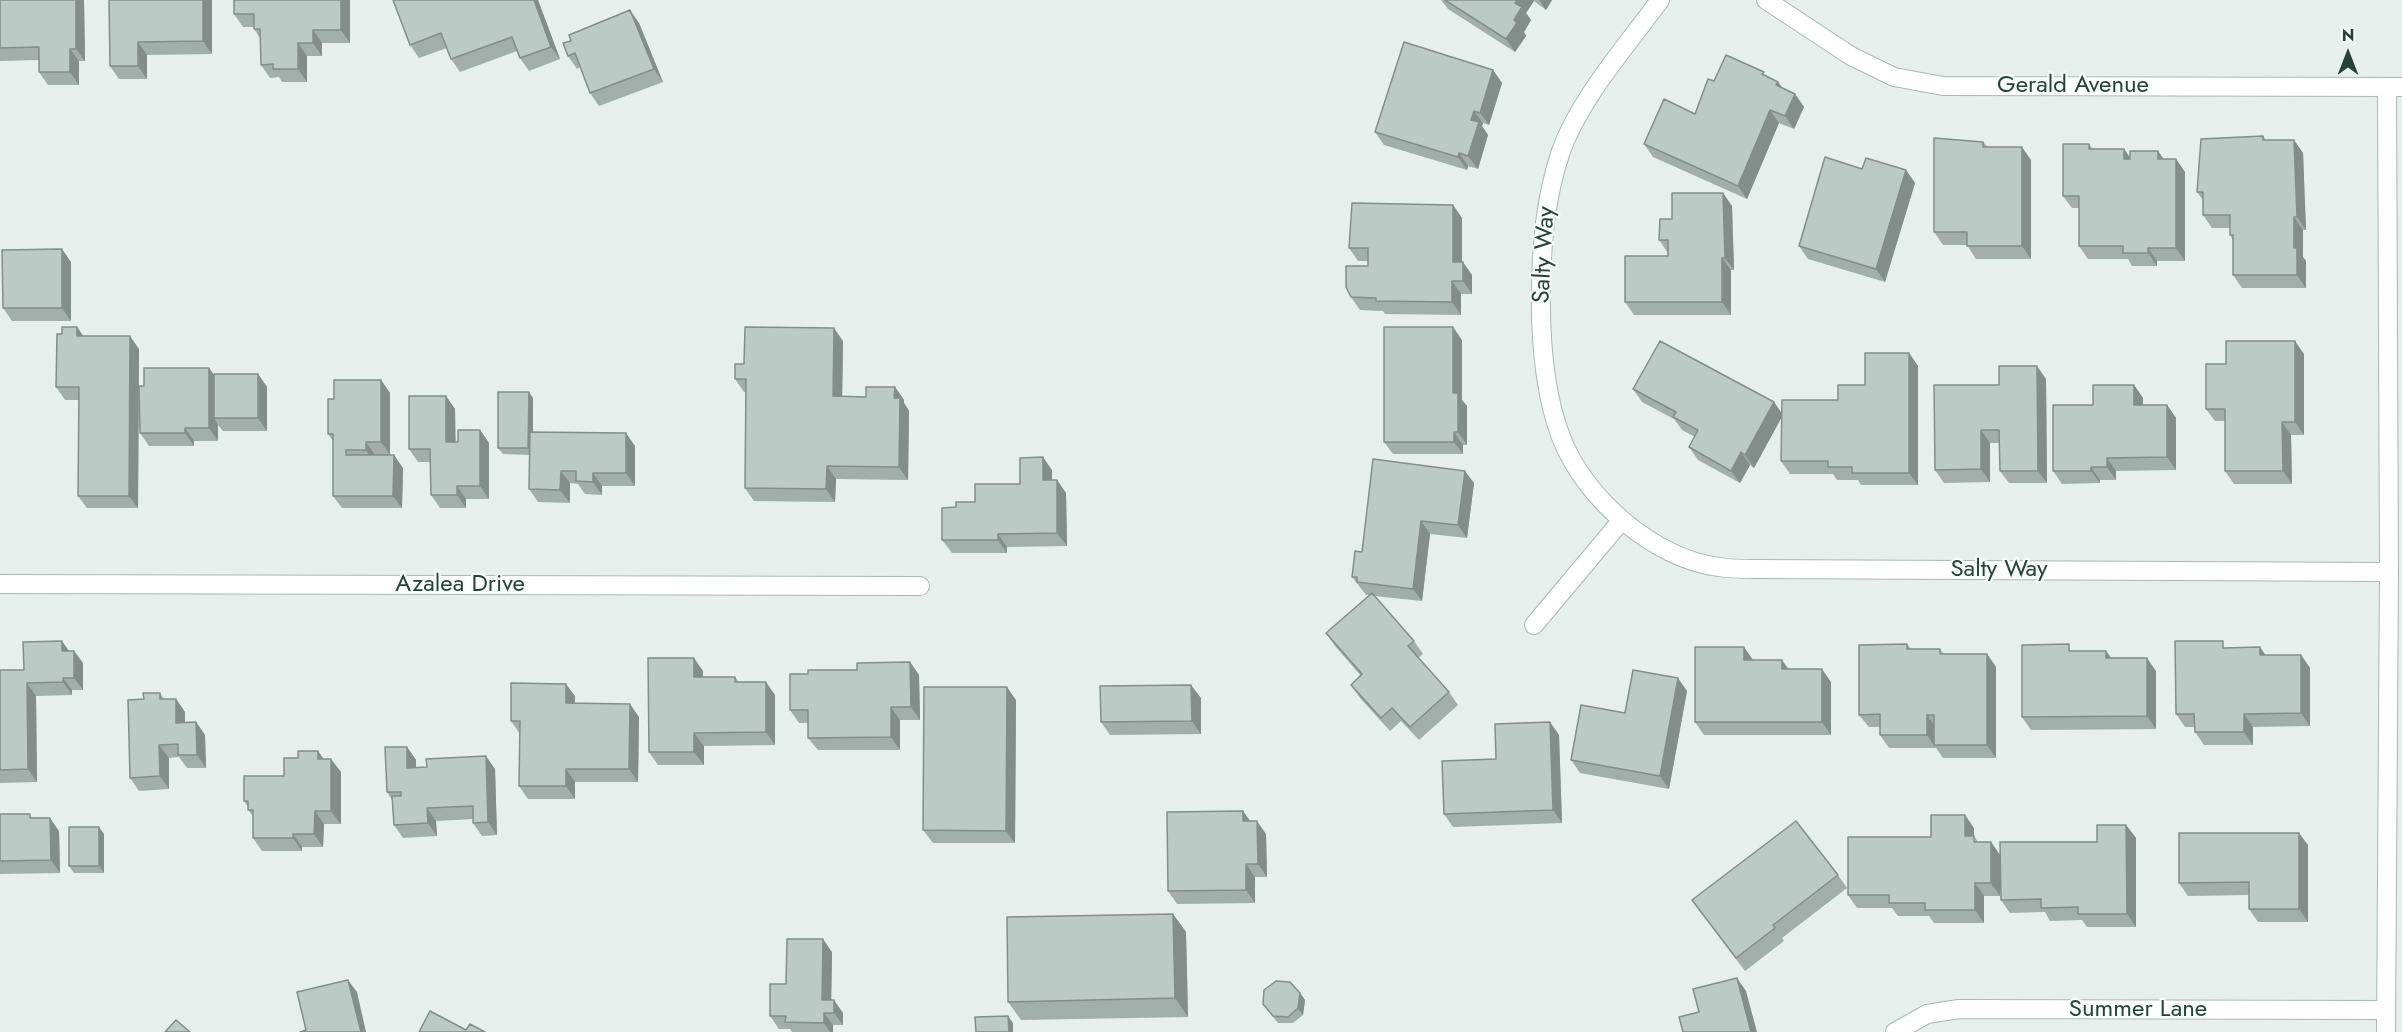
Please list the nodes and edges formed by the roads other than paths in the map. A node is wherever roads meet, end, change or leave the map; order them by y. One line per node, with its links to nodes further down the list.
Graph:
1 (1660, 0): 4 (street, Salty Way)
2 (1766, 0): 3 (street, Gerald Avenue)
3 (2395, 87): 5 (street)
4 (1622, 520): 5 (street, Salty Way); 8 (street)
5 (2389, 572): 9 (street)
6 (0, 584): 7 (street, Azalea Drive)
7 (920, 586)
8 (1534, 625)
9 (2386, 1010): 10 (street, Summer Lane); 11 (street)
10 (1895, 1032)
11 (2386, 1032)

